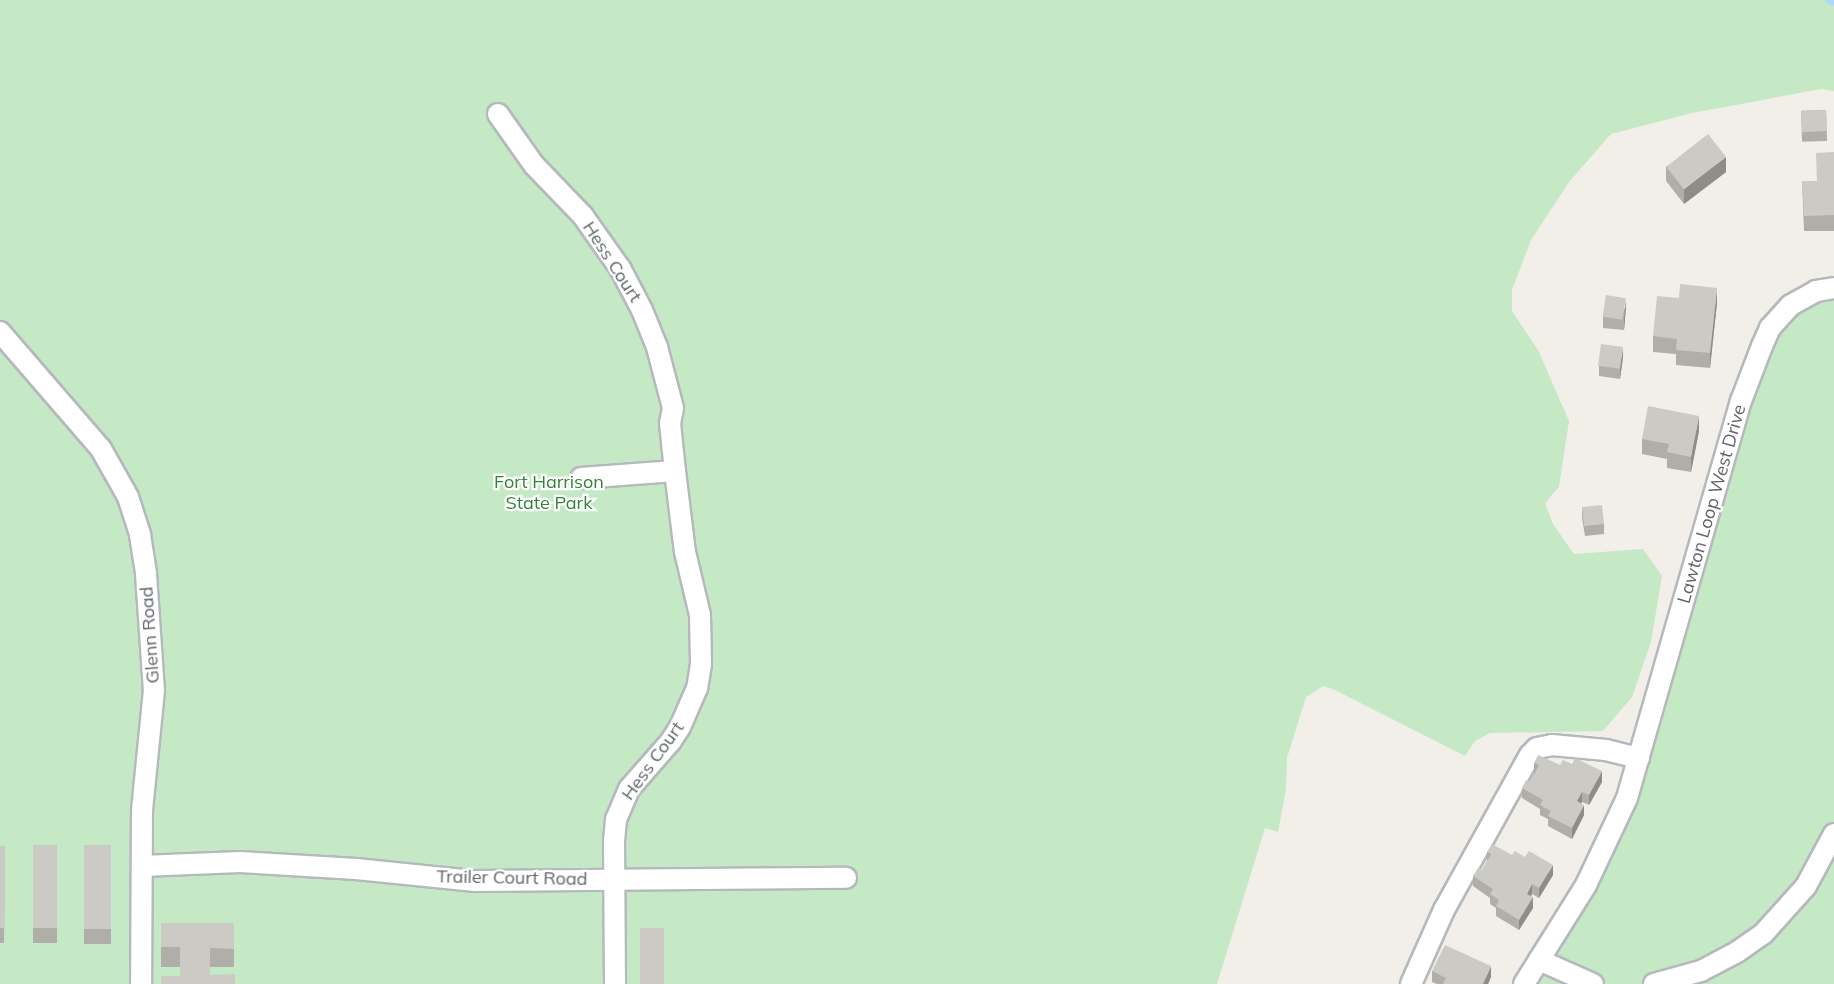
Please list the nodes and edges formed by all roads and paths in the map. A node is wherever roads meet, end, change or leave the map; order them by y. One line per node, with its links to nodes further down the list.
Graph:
1 (498, 114): 4 (street, Hess Court)
2 (1834, 288): 6 (street, Lawton Loop West Drive)
3 (0, 332): 8 (street, Glenn Road)
4 (675, 471): 5 (street); 10 (street, Hess Court)
5 (581, 478)
6 (1639, 758): 11 (street, Lawton Loop West Drive); 14 (street)
7 (1834, 834): 17 (street)
8 (142, 866): 10 (street, Trailer Court Road); 12 (street, Glenn Road)
9 (846, 878): 10 (street, Trailer Court Road)
10 (614, 879): 13 (street, Hess Court)
11 (1539, 960): 15 (street, Lawton Loop West Drive); 16 (street)
12 (141, 984)
13 (615, 984)
14 (1411, 984)
15 (1524, 984)
16 (1593, 984)
17 (1653, 984)

